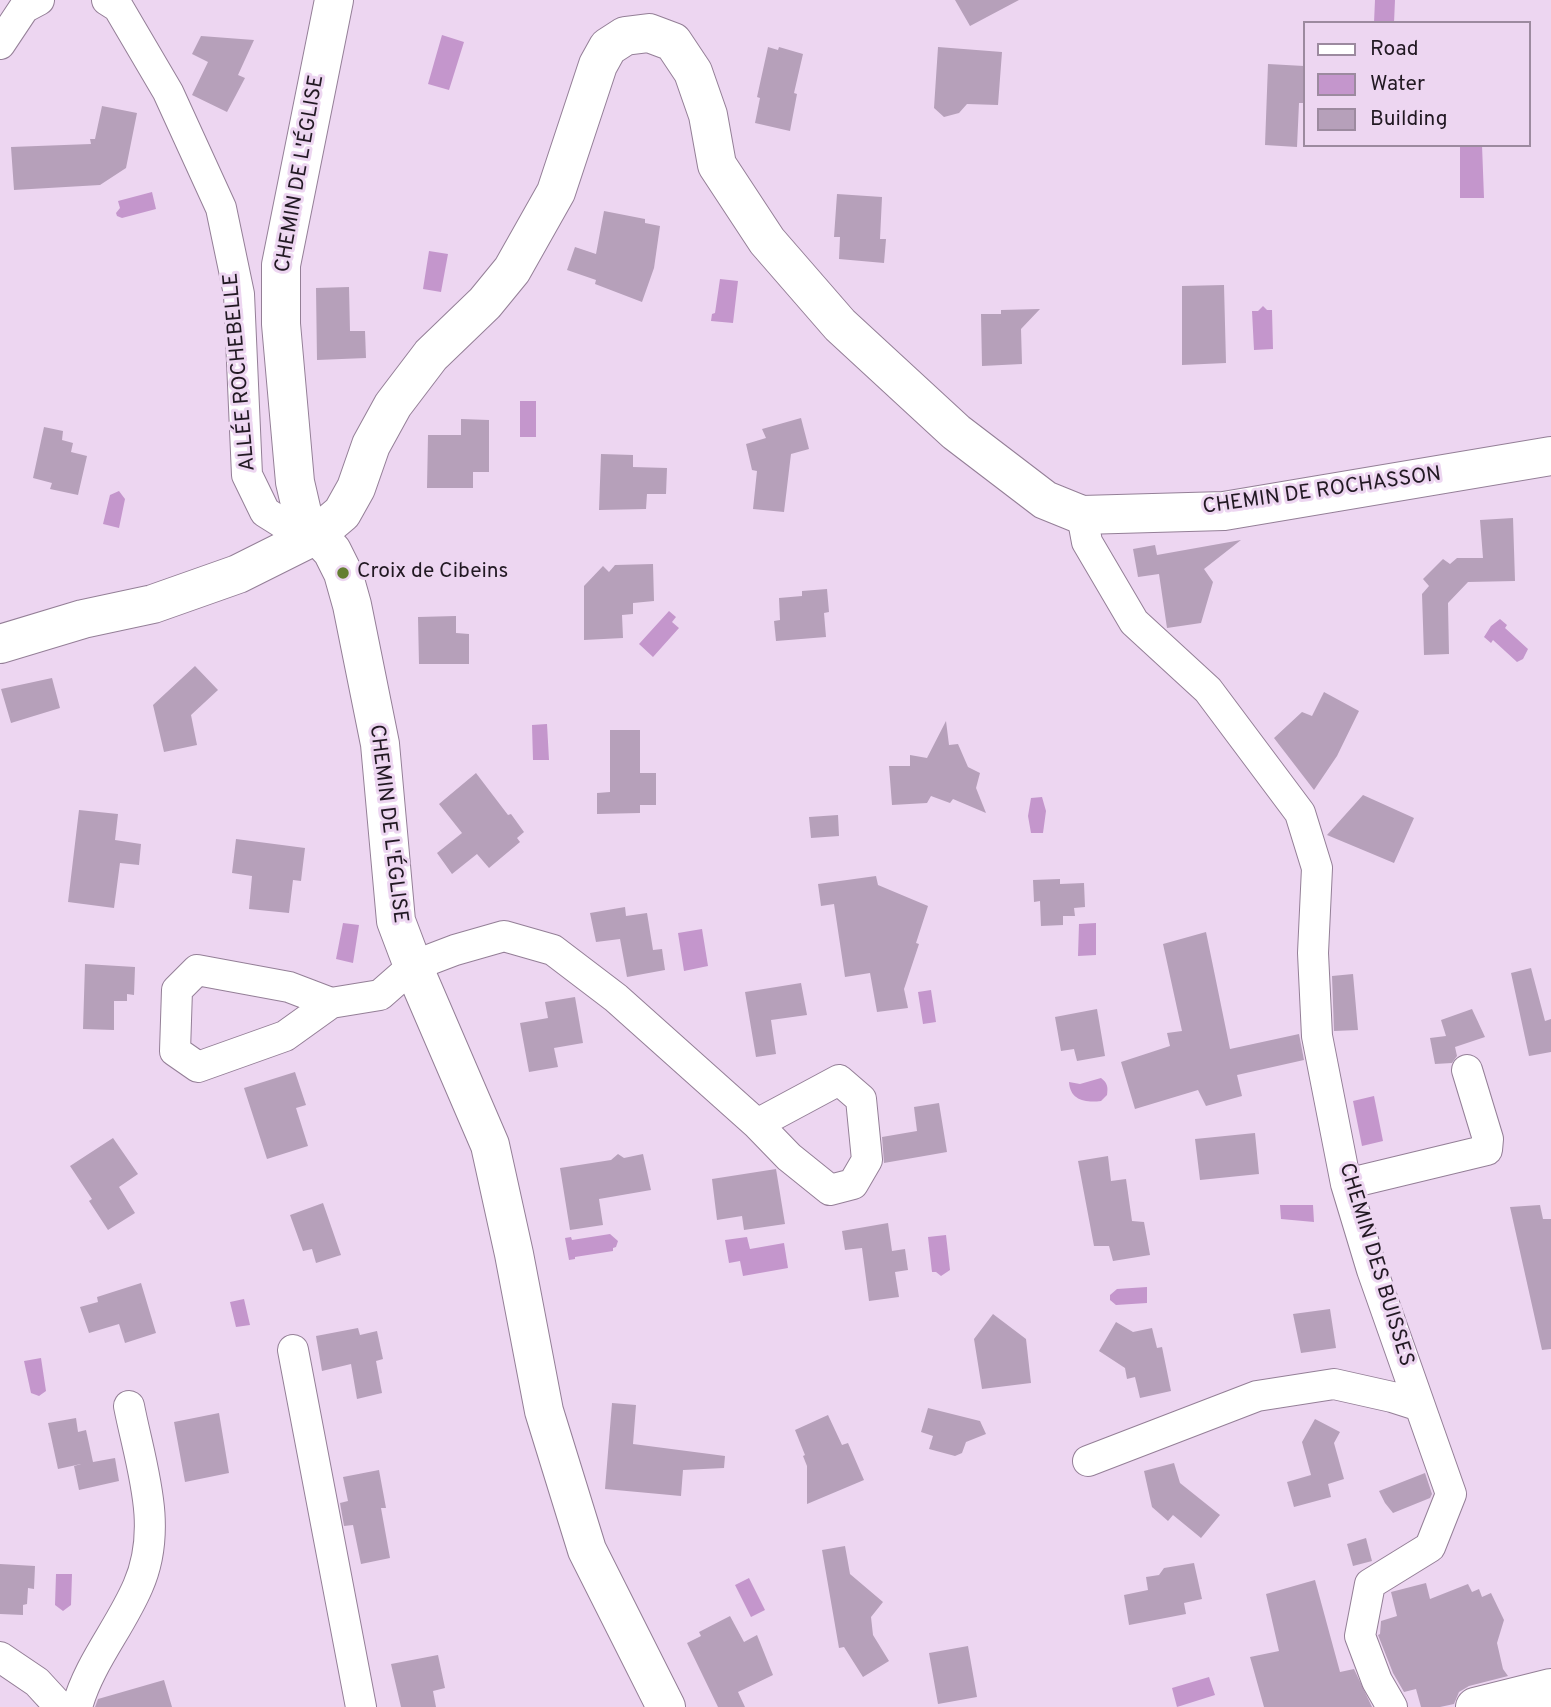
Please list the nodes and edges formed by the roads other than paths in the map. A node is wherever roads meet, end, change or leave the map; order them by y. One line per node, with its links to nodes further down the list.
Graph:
1 (39, 0): 4 (street)
2 (107, 0): 7 (street, ALLÉE ROCHEBELLE)
3 (334, 0): 7 (street, CHEMIN DE L'ÉGLISE)
4 (0, 44)
5 (1551, 456): 6 (street, CHEMIN DE ROCHASSON)
6 (1082, 514): 7 (street, CHEMIN DE ROCHASSON); 13 (street, CHEMIN DES BUISSES)
7 (312, 537): 8 (street, CHEMIN DE ROCHASSON); 9 (street, CHEMIN DE L'ÉGLISE)
8 (0, 645)
9 (413, 966): 10 (street); 12 (street); 23 (street, CHEMIN DE L'ÉGLISE)
10 (331, 1003): 10 (street)
11 (1467, 1070): 13 (street)
12 (757, 1124)
13 (1346, 1184): 16 (street, CHEMIN DES BUISSES)
14 (293, 1350): 22 (street)
15 (129, 1406): 21 (street)
16 (1420, 1406): 17 (street); 24 (street, CHEMIN DES BUISSES)
17 (1088, 1461)
18 (0, 1657): 20 (street)
19 (1551, 1688): 25 (street)
20 (60, 1707)
21 (77, 1707)
22 (361, 1707)
23 (666, 1707)
24 (1392, 1707)
25 (1475, 1707)

